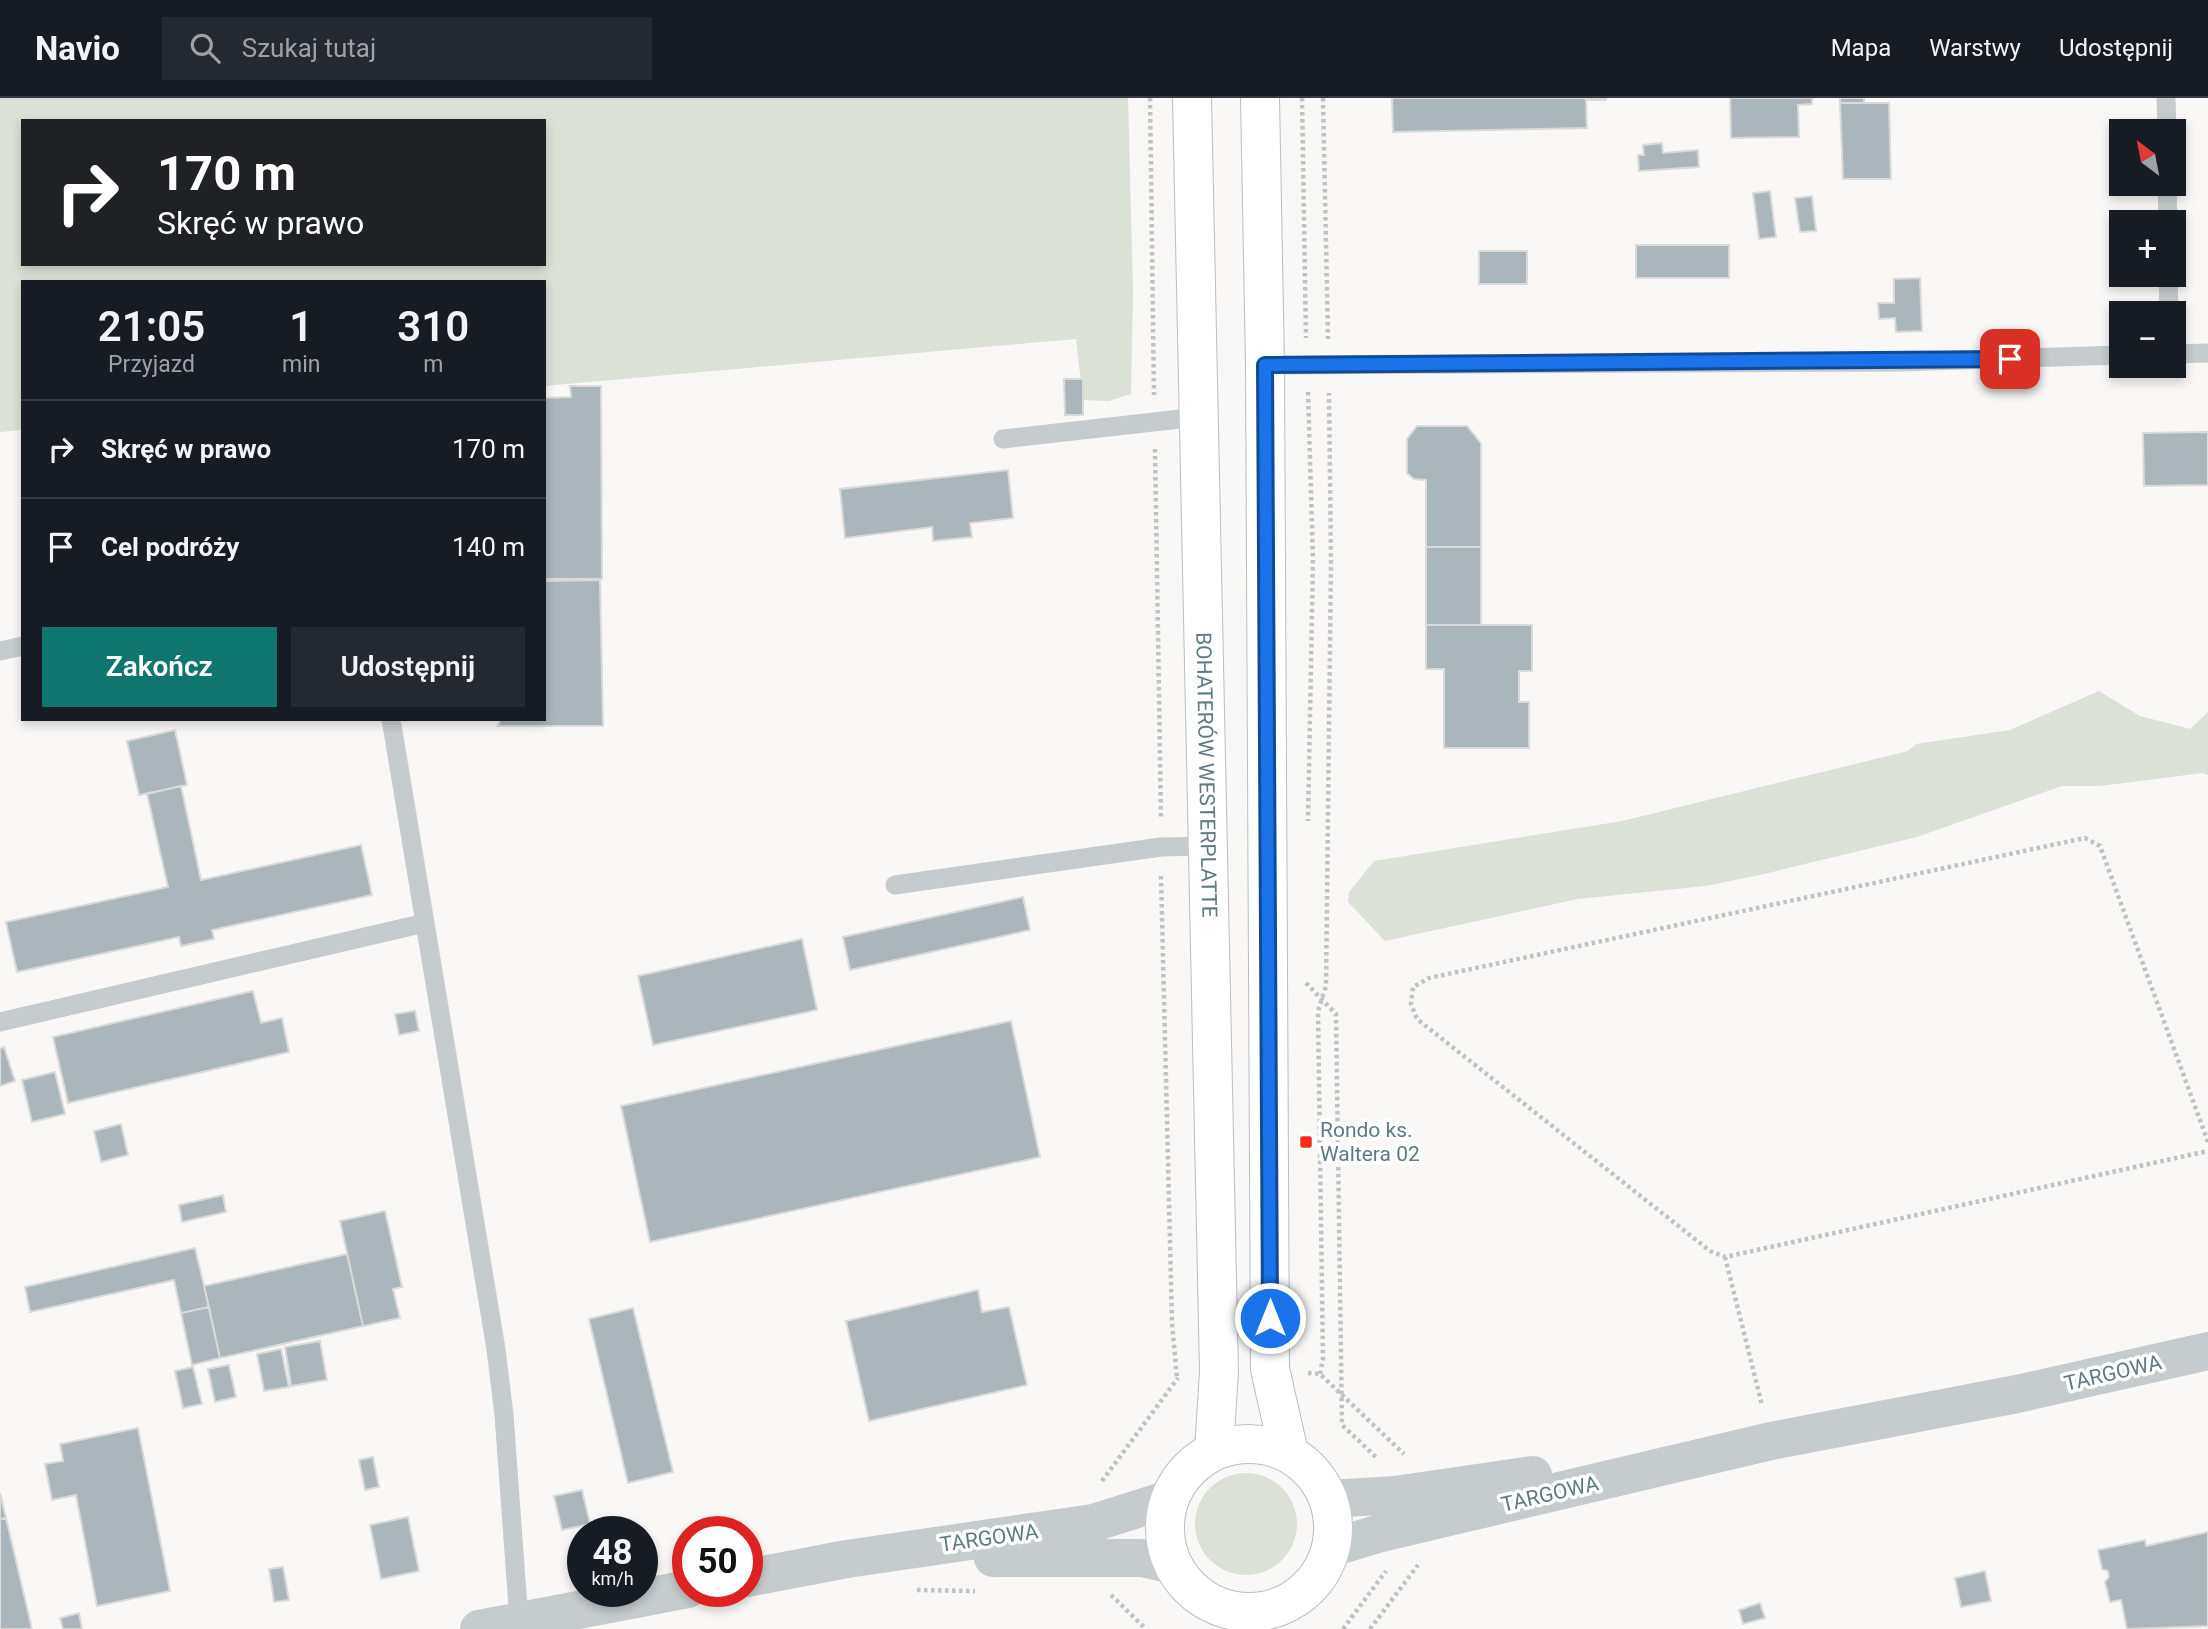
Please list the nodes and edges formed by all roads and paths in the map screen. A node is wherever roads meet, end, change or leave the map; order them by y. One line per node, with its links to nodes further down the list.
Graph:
1 (1150, 98): 15 (path)
2 (1192, 98): 14 (main road, BOHATERÓW WESTERPLATTE)
3 (1260, 98): 13 (main road)
4 (1302, 98): 11 (path)
5 (1323, 98): 12 (path)
6 (2166, 98): 7 (lane)
7 (2167, 119)
8 (2208, 353): 9 (lane)
9 (2186, 354)
10 (2109, 355): 12 (lane)
11 (1307, 364): 12 (lane); 13 (lane); 20 (path)
12 (1328, 364): 26 (path)
13 (1265, 365): 37 (main road)
14 (1198, 417): 15 (lane); 21 (main road, BOHATERÓW WESTERPLATTE)
15 (1155, 423): 16 (lane); 22 (path)
16 (1003, 439)
17 (21, 647): 18 (lane)
18 (0, 652)
19 (391, 721): 24 (lane)
20 (1308, 832)
21 (1208, 846): 22 (lane); 36 (main road, BOHATERÓW WESTERPLATTE)
22 (1161, 847): 23 (lane); 33 (path)
23 (895, 885)
24 (425, 923): 27 (lane); 48 (lane)
25 (1306, 969): 26 (path)
26 (1321, 999): 32 (path); 34 (path)
27 (0, 1023)
28 (2208, 1142): 30 (path)
29 (2208, 1151): 30 (path)
30 (1726, 1257): 35 (path)
31 (2208, 1352): 35 (street, TARGOWA)
32 (1320, 1374)
33 (1177, 1379)
34 (1339, 1393)
35 (1771, 1441): 39 (street, TARGOWA); 40 (street, TARGOWA)
36 (1214, 1450): 37 (main road); 38 (main road)
37 (1289, 1453): 39 (main road)
38 (1169, 1499): 41 (street, TARGOWA); 43 (main road)
39 (1329, 1499): 40 (main road)
40 (1331, 1548): 47 (main road)
41 (847, 1559): 43 (street, TARGOWA); 44 (street, TARGOWA)
42 (1420, 1561): 50 (path)
43 (1173, 1565): 46 (main road)
44 (763, 1575)
45 (672, 1592): 48 (street)
46 (1213, 1616): 47 (main road)
47 (1282, 1616)
48 (519, 1620): 49 (street)
49 (479, 1629)
50 (1370, 1629)

